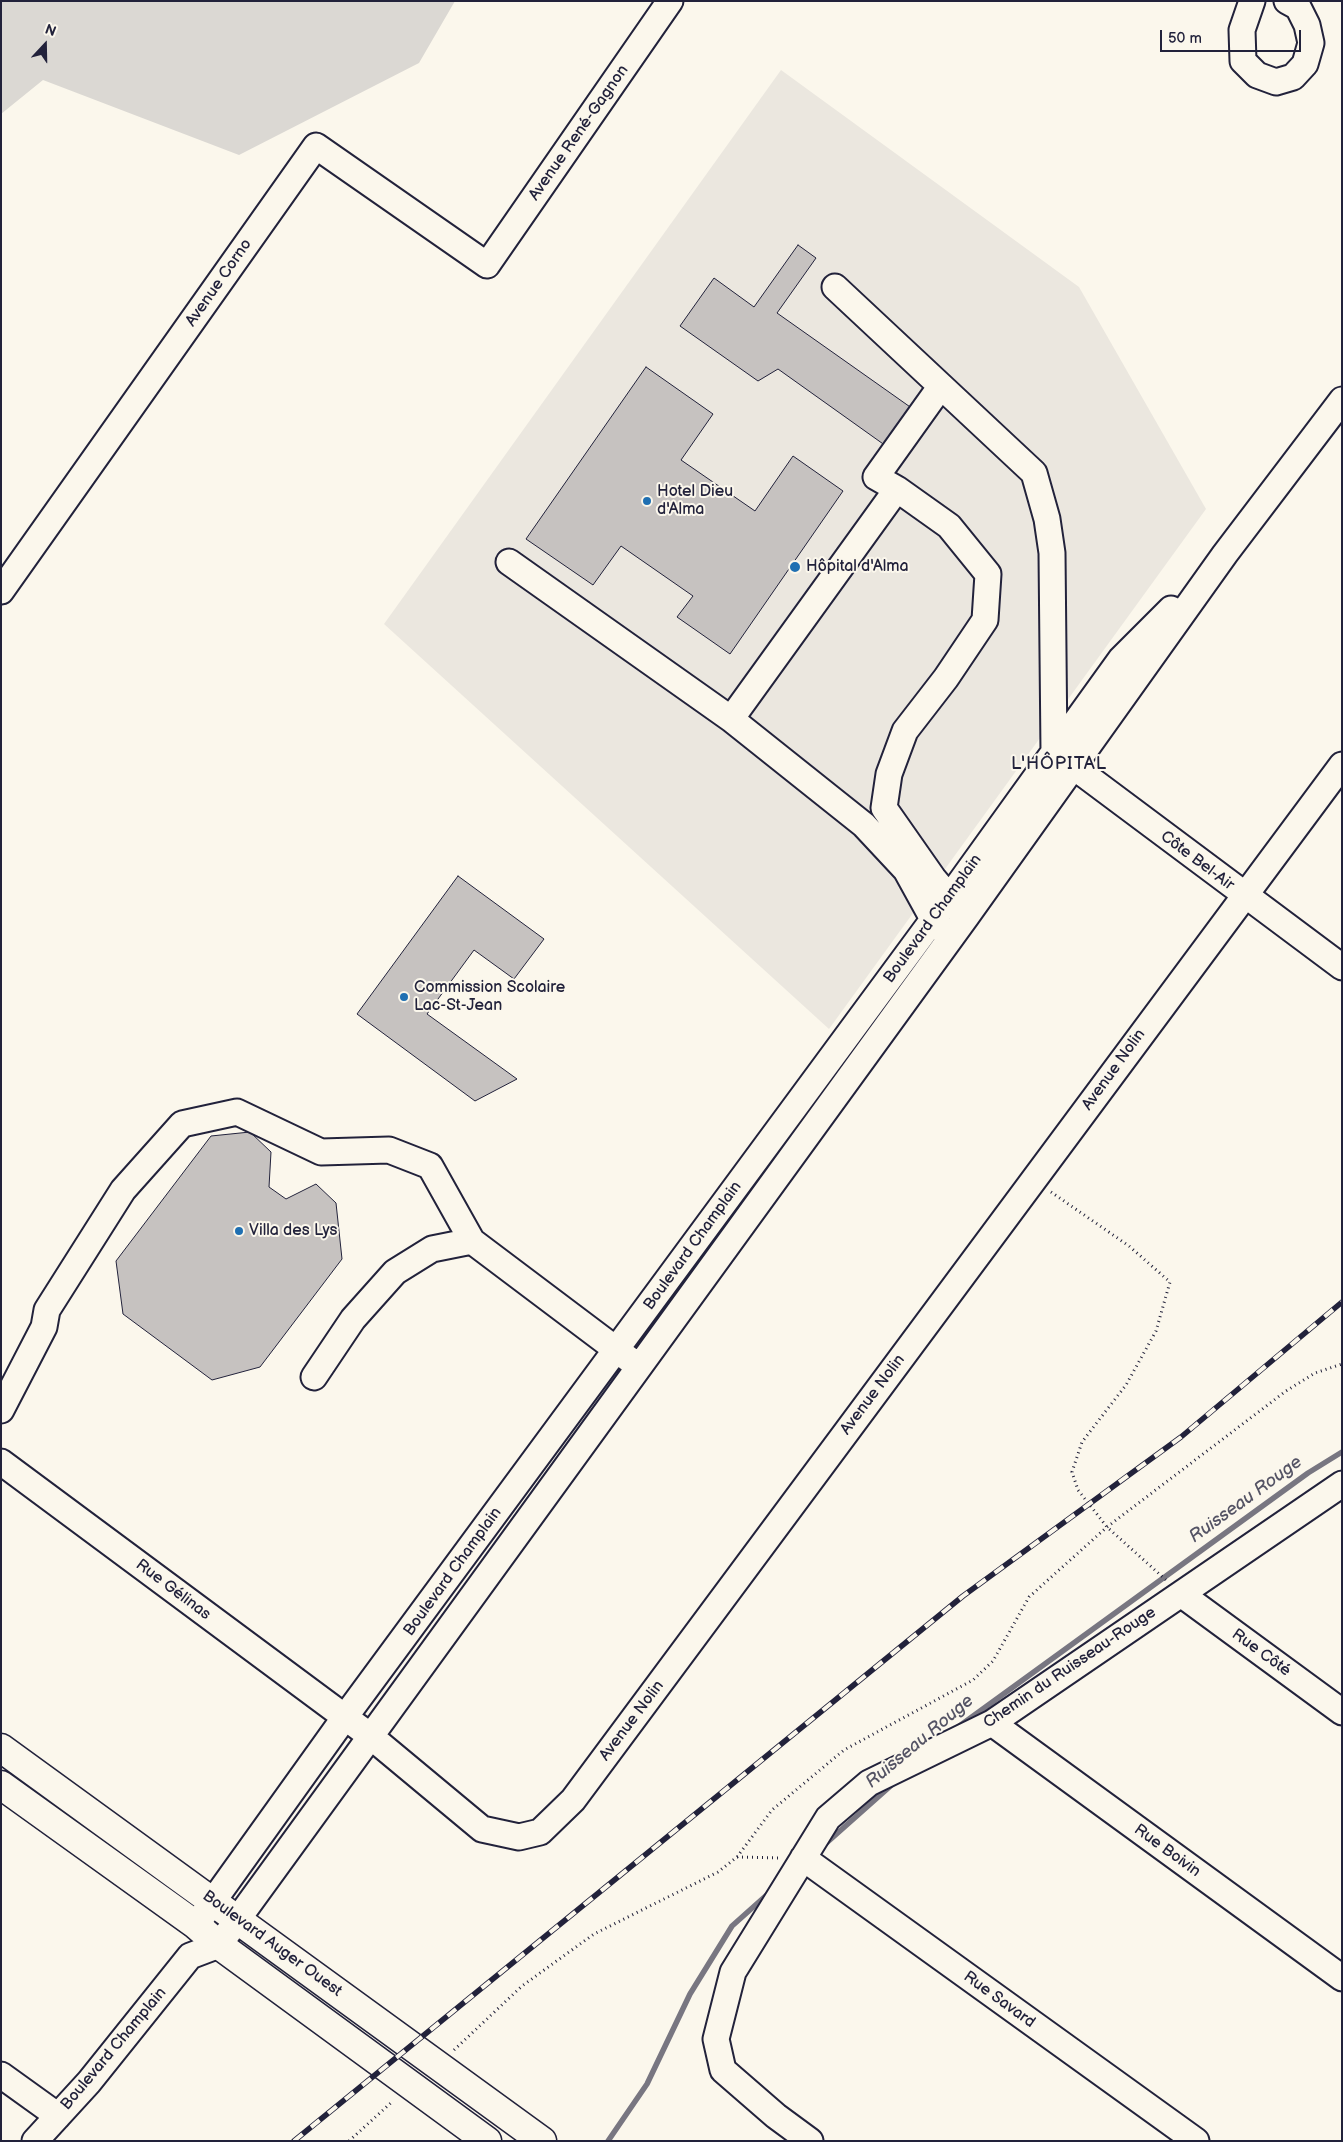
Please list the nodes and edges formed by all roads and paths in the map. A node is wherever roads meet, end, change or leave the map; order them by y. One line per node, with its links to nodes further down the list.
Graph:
1 (670, 1): 4 (street, Avenue René-Gagnon)
2 (1252, 1): 3 (street)
3 (1287, 1)
4 (487, 265): 10 (street, Avenue Corno)
5 (835, 287): 6 (street)
6 (941, 386): 8 (street); 12 (street)
7 (1342, 400): 12 (street, Boulevard Champlain)
8 (897, 489): 11 (street); 15 (street)
9 (509, 562): 11 (street)
10 (1, 591)
11 (731, 719): 17 (street)
12 (1064, 759): 14 (street, Côte Bel-Air); 15 (street, Boulevard Champlain); 16 (street, Boulevard Champlain)
13 (1342, 765): 14 (street, Avenue Nolin)
14 (1243, 895): 19 (street, Côte Bel-Air); 20 (street, Avenue Nolin)
15 (949, 898): 16 (street); 17 (street, Boulevard Champlain)
16 (966, 917): 18 (street, Boulevard Champlain)
17 (933, 919): 18 (street); 22 (street, Boulevard Champlain)
18 (951, 938): 24 (street, Boulevard Champlain)
19 (1342, 967)
20 (1033, 1179): 29 (path); 34 (street, Avenue Nolin)
21 (472, 1241): 22 (street); 25 (street); 26 (street)
22 (616, 1350): 24 (street); 32 (street, Boulevard Champlain)
23 (1342, 1364): 29 (path)
24 (638, 1366): 34 (street, Boulevard Champlain)
25 (314, 1377)
26 (1, 1410)
27 (1, 1462): 32 (street, Rue Gélinas)
28 (1342, 1484): 30 (street, Chemin du Ruisseau-Rouge)
29 (1107, 1527): 30 (path); 37 (path)
30 (1181, 1594): 31 (street, Rue Côté); 33 (street, Chemin du Ruisseau-Rouge)
31 (1342, 1712)
32 (345, 1718): 34 (street, Avenue Nolin); 39 (street, Boulevard Champlain)
33 (992, 1723): 38 (street, Chemin du Ruisseau-Rouge); 44 (street, Rue Boivin)
34 (369, 1735): 40 (street, Boulevard Champlain)
35 (1, 1748): 39 (main road, Boulevard Auger Ouest)
36 (1, 1785): 41 (main road, Boulevard Auger Ouest)
37 (737, 1857): 38 (path); 45 (path)
38 (803, 1858): 53 (street, Chemin du Ruisseau-Rouge); 54 (street, Rue Savard)
39 (212, 1901): 40 (main road, Boulevard Auger Ouest); 41 (street, Boulevard Champlain)
40 (237, 1918): 42 (street, Boulevard Champlain); 45 (main road, Boulevard Auger Ouest)
41 (196, 1925): 42 (main road, Boulevard Auger Ouest); 43 (street, Boulevard Champlain)
42 (219, 1945): 43 (street); 47 (main road, Boulevard Auger Ouest)
43 (190, 1956): 48 (street, Boulevard Champlain)
44 (1342, 1978)
45 (438, 2065): 52 (main road, Boulevard Auger Ouest)
46 (1, 2076): 48 (street)
47 (412, 2086): 50 (path); 51 (main road, Boulevard Auger Ouest)
48 (58, 2116): 49 (street, Boulevard Champlain)
49 (35, 2141)
50 (349, 2141)
51 (487, 2141)
52 (542, 2141)
53 (810, 2141)
54 (1196, 2141)

